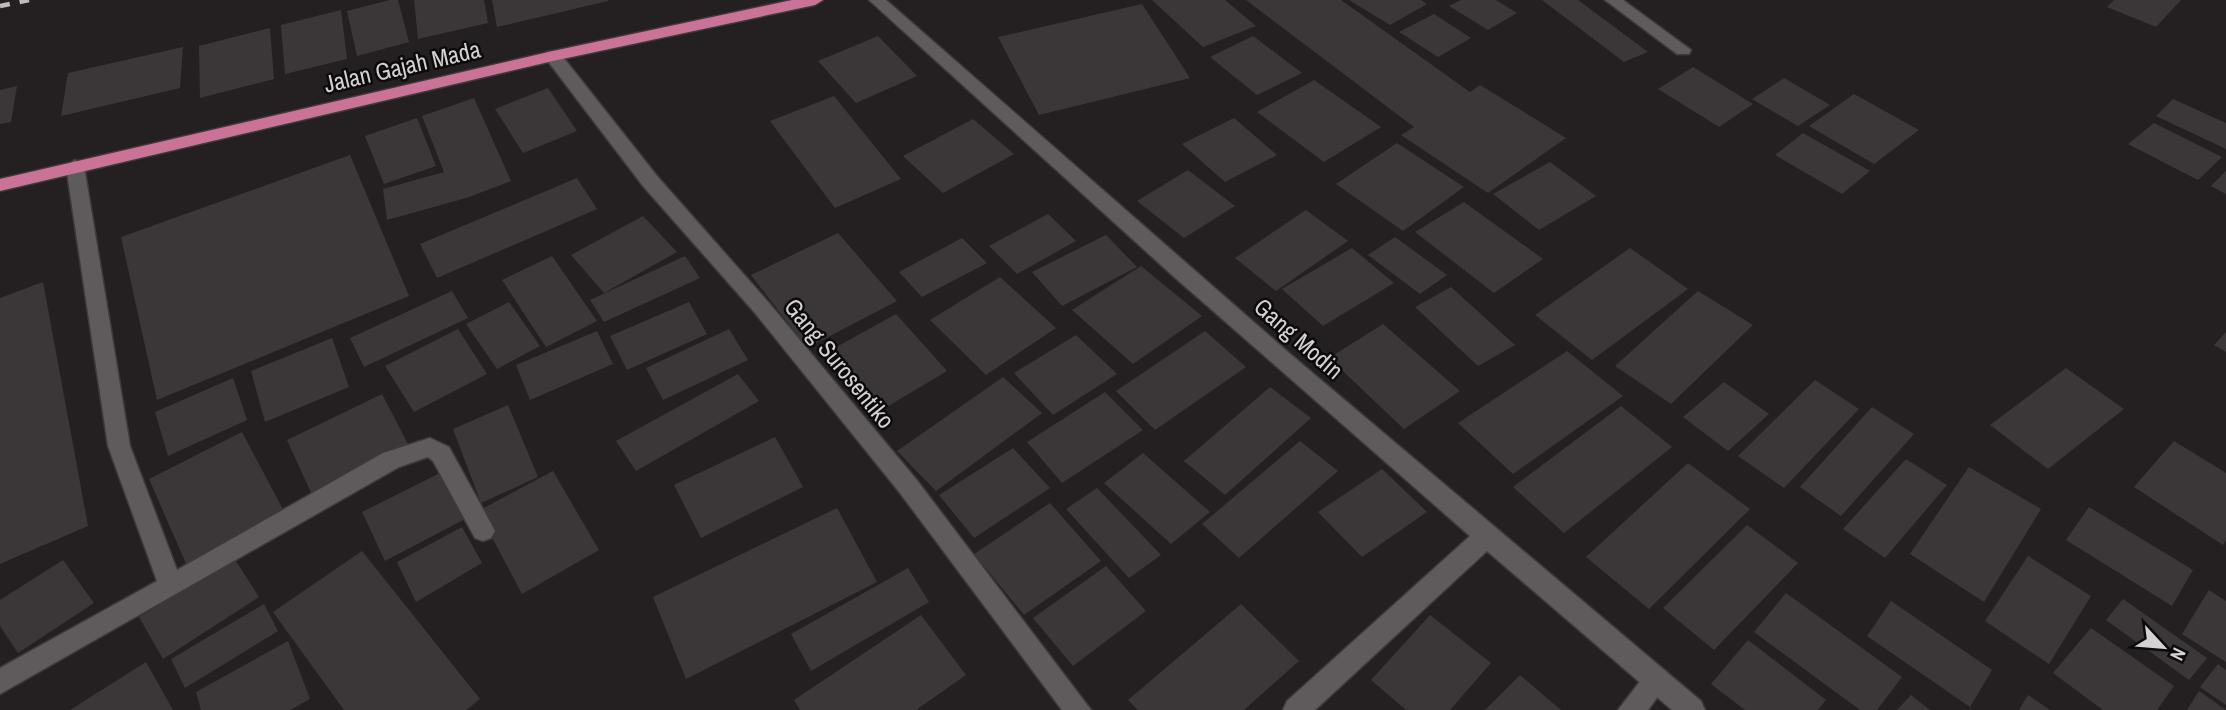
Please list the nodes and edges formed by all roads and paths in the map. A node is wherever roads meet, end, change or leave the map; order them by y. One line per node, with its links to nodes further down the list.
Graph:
1 (815, 0): 5 (highway, Jalan Gajah Mada)
2 (877, 0): 9 (street, Gang Modin)
3 (1613, 0): 4 (street)
4 (1683, 50)
5 (553, 56): 6 (highway, Jalan Gajah Mada); 13 (street, Gang Surosentiko)
6 (75, 166): 7 (highway, Jalan Gajah Mada); 10 (street)
7 (0, 185)
8 (483, 531): 10 (street)
9 (1486, 537): 11 (street, Gang Modin); 14 (street)
10 (171, 586): 12 (street)
11 (1657, 680): 15 (street); 16 (street, Gang Modin)
12 (0, 682)
13 (1078, 710)
14 (1296, 710)
15 (1631, 710)
16 (1692, 710)

